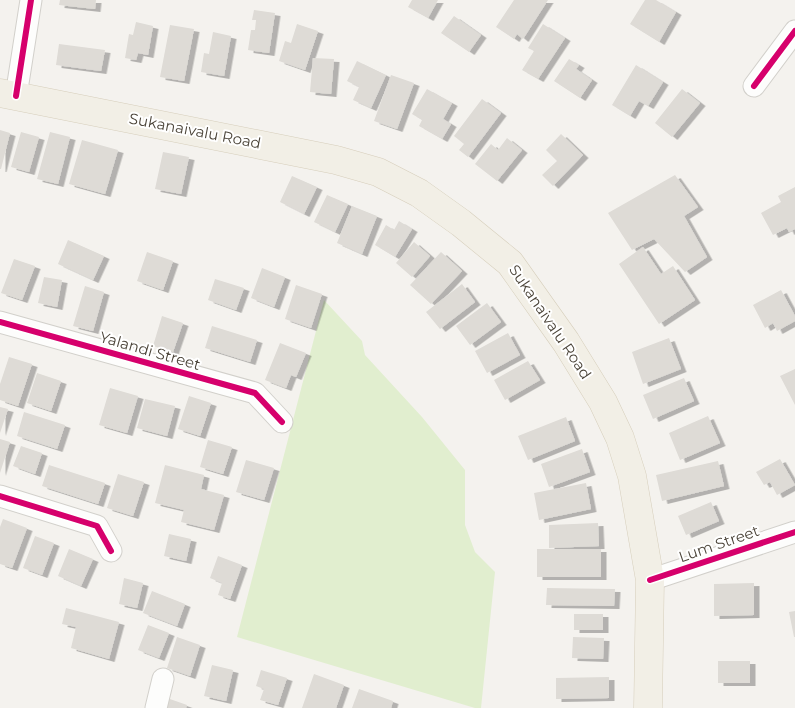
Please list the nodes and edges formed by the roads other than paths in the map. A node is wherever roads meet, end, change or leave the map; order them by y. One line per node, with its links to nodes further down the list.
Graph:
1 (31, 0): 4 (street)
2 (795, 31): 3 (street)
3 (754, 86)
4 (8, 95): 10 (main road, Sukanaivalu Road)
5 (0, 322): 6 (street, Yalandi Street)
6 (282, 422)
7 (0, 496): 9 (street)
8 (795, 532): 10 (street, Lum Street)
9 (111, 551)
10 (650, 580): 13 (main road, Sukanaivalu Road)
11 (164, 679): 12 (street)
12 (156, 708)
13 (648, 708)

